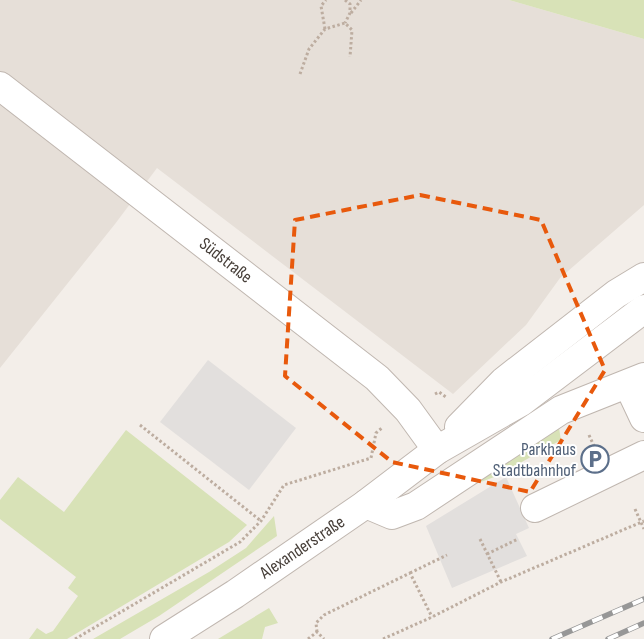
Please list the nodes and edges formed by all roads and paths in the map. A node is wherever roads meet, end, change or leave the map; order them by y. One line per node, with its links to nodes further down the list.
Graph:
1 (326, 0): 6 (path)
2 (345, 0): 4 (path)
3 (361, 0): 4 (path)
4 (350, 14): 5 (path)
5 (345, 23): 6 (path); 7 (path)
6 (325, 29): 8 (path)
7 (350, 57)
8 (300, 74)
9 (0, 86): 16 (street, Südstraße)
10 (644, 277): 16 (street, Alexanderstraße)
11 (644, 309): 16 (street, Alexanderstraße)
12 (636, 381): 13 (street); 18 (street)
13 (644, 418)
14 (386, 424): 21 (path)
15 (140, 425): 21 (path)
16 (437, 450): 18 (street, Alexanderstraße)
17 (644, 456): 19 (street)
18 (366, 504): 33 (street, Alexanderstraße)
19 (535, 508)
20 (635, 509): 22 (path)
21 (261, 521): 32 (path)
22 (642, 522): 23 (path); 29 (path)
23 (644, 529)
24 (480, 539): 26 (path)
25 (518, 539): 26 (path)
26 (487, 554): 29 (path)
27 (447, 555): 28 (path)
28 (410, 573): 30 (path); 31 (path)
29 (501, 582): 30 (path)
30 (432, 618): 36 (path)
31 (317, 632): 34 (path); 35 (path)
32 (75, 639)
33 (164, 639)
34 (308, 639)
35 (324, 639)
36 (383, 639)

